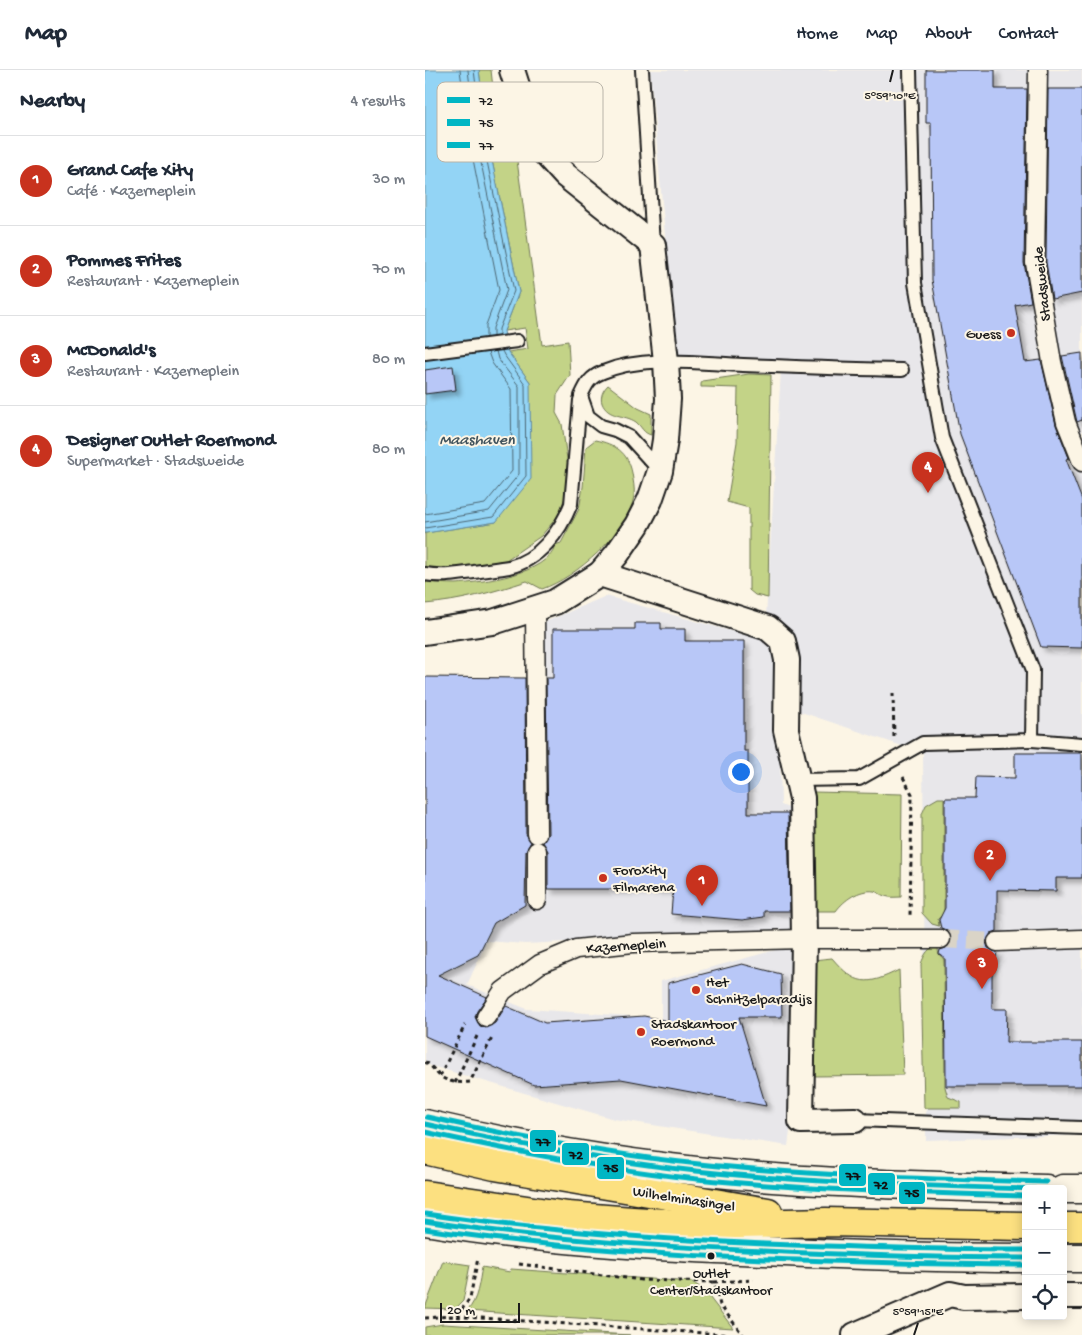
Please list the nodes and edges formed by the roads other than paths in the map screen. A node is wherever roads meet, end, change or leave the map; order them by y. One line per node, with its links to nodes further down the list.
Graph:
1 (512, 70): 5 (street)
2 (642, 70): 7 (lane)
3 (911, 70): 19 (lane)
4 (1038, 70): 13 (street, Stadsweide)
5 (516, 82)
6 (553, 162): 7 (street)
7 (653, 245): 10 (street)
8 (517, 341): 9 (lane)
9 (425, 353)
10 (666, 361): 11 (lane); 12 (lane); 14 (street)
11 (903, 370)
12 (581, 396): 14 (lane); 15 (lane)
13 (1082, 462)
14 (660, 471): 16 (street)
15 (425, 574)
16 (600, 574): 17 (street); 21 (street)
17 (535, 609): 18 (street); 22 (street)
18 (425, 632)
19 (1032, 740): 20 (lane); 21 (lane)
20 (1082, 744)
21 (798, 780): 25 (street)
22 (537, 900)
23 (941, 939): 25 (street, Kazerneplein)
24 (1082, 939): 26 (street)
25 (803, 940): 27 (street, Kazerneplein); 28 (street)
26 (997, 942)
27 (486, 1017)
28 (855, 1120): 30 (lane)
29 (425, 1124): 32 (main road, Wilhelminasingel)
30 (1082, 1128)
31 (425, 1150): 37 (main road, Wilhelminasingel)
32 (1022, 1188)
33 (1067, 1189): 34 (main road)
34 (1082, 1189)
35 (425, 1194): 37 (main road, Wilhelminasingel)
36 (425, 1221): 41 (main road)
37 (826, 1222): 38 (main road, Wilhelminasingel)
38 (1022, 1226)
39 (1067, 1227): 40 (main road)
40 (1082, 1227)
41 (1022, 1258)
42 (1067, 1258): 43 (main road)
43 (1082, 1258)
44 (1022, 1296): 47 (street)
45 (1067, 1296): 46 (street)
46 (1082, 1296)
47 (855, 1335)

